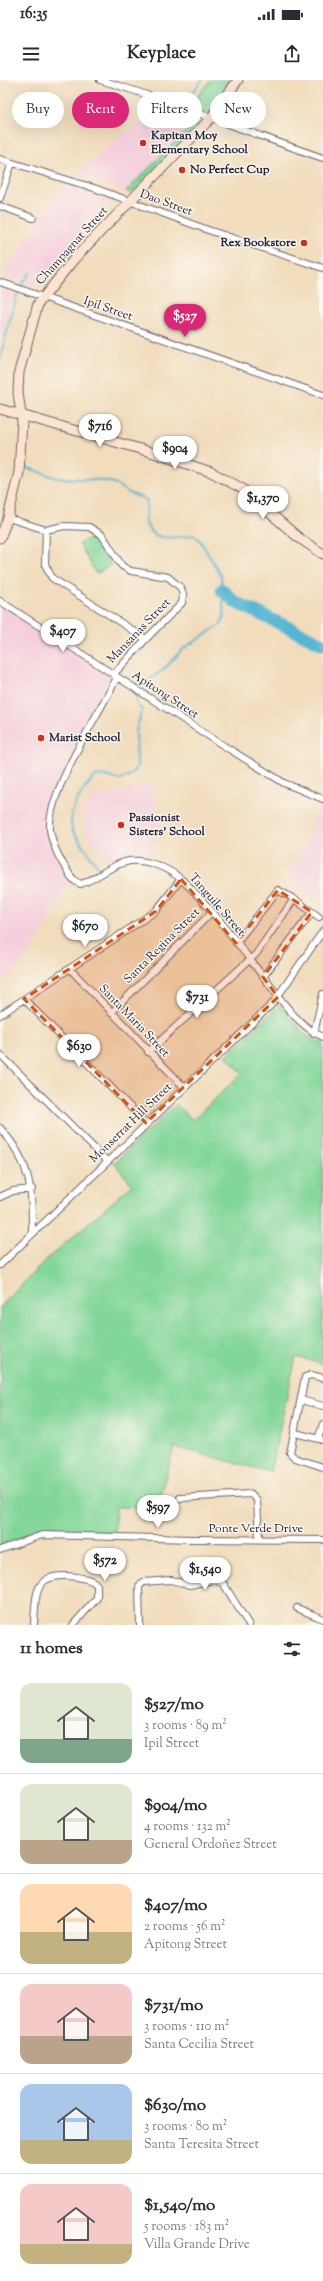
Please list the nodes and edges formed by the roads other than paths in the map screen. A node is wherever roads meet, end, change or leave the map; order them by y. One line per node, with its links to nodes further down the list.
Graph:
1 (100, 80): 4 (street)
2 (238, 80): 3 (street, Champagnat Street)
3 (229, 92)
4 (210, 119): 10 (street, Champagnat Street)
5 (236, 128): 6 (street)
6 (323, 158)
7 (0, 159): 8 (street, Dao Street)
8 (12, 163): 9 (street); 10 (street, Dao Street)
9 (0, 198)
10 (130, 201): 13 (street, Dao Street); 15 (street, Champagnat Street)
11 (0, 206): 12 (street)
12 (33, 218)
13 (323, 268)
14 (0, 282): 15 (street, Ipil Street)
15 (42, 297): 16 (street, Ipil Street); 18 (street, Champagnat Street)
16 (323, 395)
17 (0, 409): 18 (street)
18 (21, 413): 19 (street, Champagnat Street); 22 (street)
19 (8, 518): 20 (street, Mansanas Street); 21 (street, Champagnat Street)
20 (46, 530): 24 (street); 24 (street, Mansanas Street)
21 (0, 538)
22 (323, 554)
23 (0, 601): 25 (street, Apitong Street)
24 (146, 639): 25 (street, Mansanas Street)
25 (115, 676): 26 (street, Apitong Street); 27 (street, Tanguile Street)
26 (323, 799)
27 (180, 879): 30 (street, Tanguile Street); 35 (street)
28 (294, 899): 29 (street); 33 (street); 34 (street)
29 (312, 912): 31 (street); 36 (street)
30 (211, 913): 33 (street, Tanguile Street); 40 (street, Santa Regina Street)
31 (321, 918)
32 (323, 931): 38 (street, Monserrat Hill Street)
33 (236, 943): 34 (street, Tanguile Street)
34 (250, 959): 36 (street, Tanguile Street); 44 (street)
35 (70, 969): 39 (street); 40 (street, Santa Maria Street)
36 (265, 975): 38 (street, Tanguile Street)
37 (323, 994): 42 (street)
38 (278, 997): 42 (street, Tanguile Street); 46 (street, Monserrat Hill Street)
39 (24, 999): 41 (street); 47 (street)
40 (111, 1013): 44 (street, Santa Maria Street)
41 (0, 1015)
42 (314, 1033): 43 (street, Tanguile Street)
43 (323, 1037)
44 (148, 1052): 46 (street, Santa Maria Street)
45 (0, 1054): 49 (street)
46 (184, 1087): 47 (street, Monserrat Hill Street)
47 (146, 1123): 49 (street, Monserrat Hill Street)
48 (0, 1128): 50 (street)
49 (108, 1162): 52 (street, Monserrat Hill Street)
50 (32, 1189): 51 (street); 52 (street)
51 (0, 1197)
52 (32, 1234): 53 (street, Monserrat Hill Street)
53 (0, 1266)
54 (323, 1378): 55 (street)
55 (301, 1400): 56 (street); 58 (street)
56 (323, 1406)
57 (323, 1424): 59 (street)
58 (295, 1432): 59 (street); 60 (street)
59 (321, 1440)
60 (323, 1467)
61 (180, 1498): 62 (street)
62 (259, 1539): 63 (street, Ponte Verde Drive); 64 (street, Ponte Verde Drive)
63 (323, 1540)
64 (0, 1550)
65 (297, 1608): 66 (street)
66 (323, 1619)
67 (34, 1625): 68 (street)
68 (73, 1625)
69 (140, 1625): 70 (street)
70 (249, 1625)

